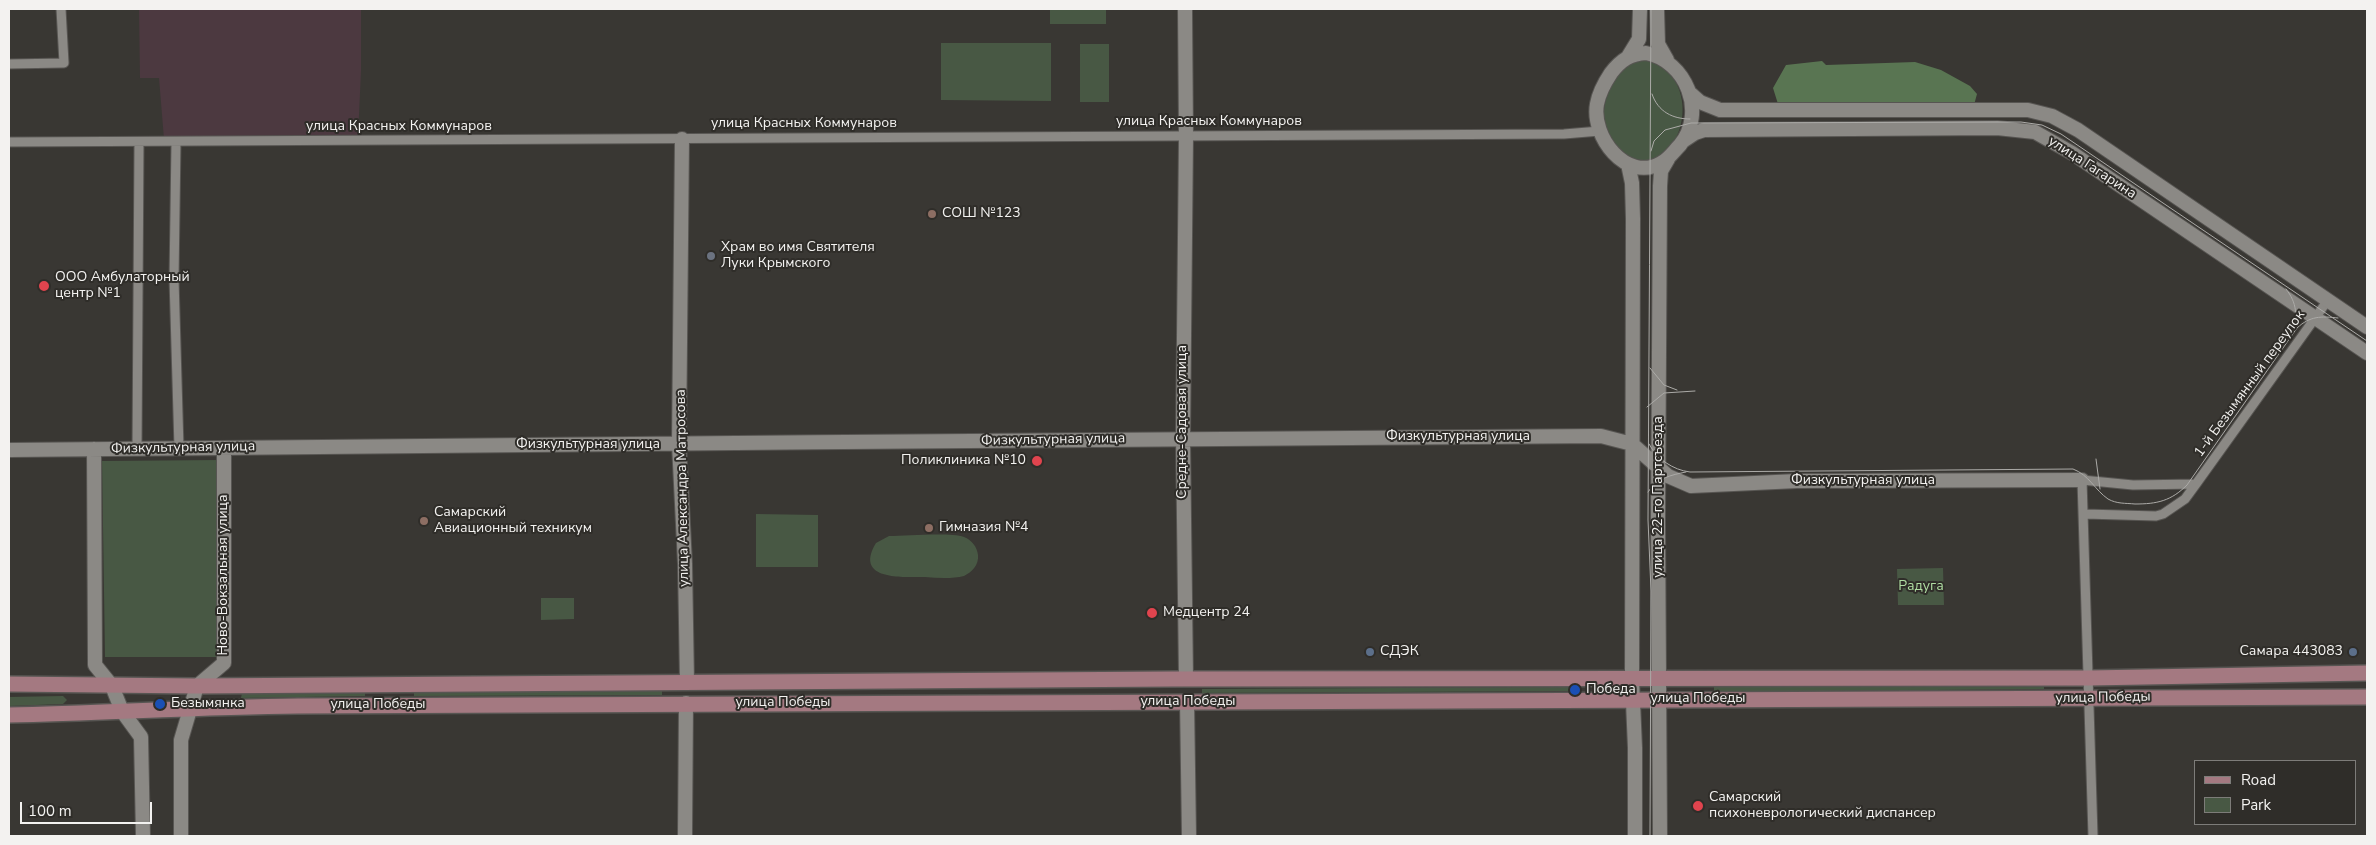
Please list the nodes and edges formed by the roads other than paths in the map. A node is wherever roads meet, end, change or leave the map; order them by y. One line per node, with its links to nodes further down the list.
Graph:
1 (61, 9): 7 (street)
2 (1185, 9): 10 (main road, Средне-Садовая улица)
3 (1640, 9): 5 (main road)
4 (1657, 9): 6 (main road)
5 (1628, 57): 6 (main road); 9 (main road)
6 (1667, 60): 8 (main road)
7 (9, 64)
8 (1691, 94): 12 (main road); 18 (main road, улица Гагарина)
9 (1600, 131): 10 (street, улица Красных Коммунаров); 17 (main road)
10 (1186, 136): 11 (street, улица Красных Коммунаров); 22 (main road, Средне-Садовая улица)
11 (682, 139): 14 (street, улица Красных Коммунаров); 23 (main road, улица Александра Матросова)
12 (1683, 141): 16 (main road); 19 (main road, улица Гагарина)
13 (9, 142): 15 (street, улица Красных Коммунаров)
14 (176, 142): 15 (street, улица Красных Коммунаров); 26 (street)
15 (139, 143): 25 (street)
16 (1668, 159): 17 (main road); 30 (main road, улица 22-го Партсъезда)
17 (1628, 164): 24 (main road, улица 22-го Партсъезда)
18 (2328, 300): 19 (street, 1-й Безымянный переулок); 20 (main road, улица Гагарина)
19 (2315, 318): 21 (main road, улица Гагарина); 32 (street, 1-й Безымянный переулок)
20 (2367, 328)
21 (2367, 353)
22 (1182, 438): 23 (main road, Физкультурная улица); 24 (main road, Физкультурная улица); 37 (main road, Средне-Садовая улица)
23 (679, 444): 27 (main road, Физкультурная улица); 41 (main road, улица Александра Матросова)
24 (1632, 444): 30 (main road, Физкультурная улица); 39 (main road, улица 22-го Партсъезда)
25 (137, 448): 26 (main road, Физкультурная улица); 28 (main road, Физкультурная улица)
26 (178, 448): 27 (main road, Физкультурная улица)
27 (224, 448): 47 (main road, Ново-Вокзальная улица)
28 (94, 449): 29 (main road, Физкультурная улица); 46 (main road)
29 (9, 450)
30 (1659, 468): 31 (main road, Физкультурная улица); 40 (main road, улица 22-го Партсъезда)
31 (2082, 480): 32 (street); 33 (street)
32 (2196, 484): 33 (street, 1-й Безымянный переулок)
33 (2085, 514): 36 (street)
34 (2367, 674): 36 (main road, улица Победы)
35 (1717, 678): 36 (main road, улица Победы); 40 (main road, улица Победы); 52 (main road)
36 (2089, 678): 50 (street)
37 (1186, 679): 38 (main road, улица Победы); 41 (main road, улица Победы); 54 (main road, Средне-Садовая улица)
38 (1578, 679): 39 (main road, улица Победы); 53 (main road)
39 (1632, 679): 40 (main road, улица Победы); 51 (main road, улица 22-го Партсъезда)
40 (1658, 679): 49 (main road, улица 22-го Партсъезда)
41 (687, 682): 44 (main road, улица Победы); 55 (main road, улица Александра Матросова)
42 (9, 684): 45 (main road, улица Победы)
43 (373, 684): 44 (main road, улица Победы); 47 (main road, улица Победы); 56 (main road)
44 (410, 684): 57 (main road)
45 (73, 686): 46 (main road, улица Победы); 60 (main road)
46 (112, 686): 47 (main road, улица Победы); 59 (main road)
47 (197, 686): 58 (main road)
48 (2367, 697): 50 (main road, улица Победы)
49 (1658, 698): 51 (main road, улица Победы); 52 (main road, улица Победы); 67 (main road, улица 22-го Партсъезда)
50 (2090, 698): 52 (main road, улица Победы); 68 (street)
51 (1633, 699): 53 (main road, улица Победы); 66 (main road, улица 22-го Партсъезда)
52 (1720, 699)
53 (1579, 700): 54 (main road, улица Победы)
54 (1187, 701): 55 (main road, улица Победы); 65 (main road, Средне-Садовая улица)
55 (686, 703): 57 (main road, улица Победы); 64 (main road, улица Александра Матросова)
56 (373, 705): 57 (main road, улица Победы); 58 (main road, улица Победы)
57 (412, 705)
58 (190, 707): 59 (main road, улица Победы); 63 (main road)
59 (122, 711): 60 (main road, улица Победы); 62 (main road)
60 (75, 714): 61 (main road, улица Победы)
61 (9, 715)
62 (143, 836)
63 (181, 836)
64 (685, 836)
65 (1189, 836)
66 (1635, 836)
67 (1660, 836)
68 (2093, 836)

